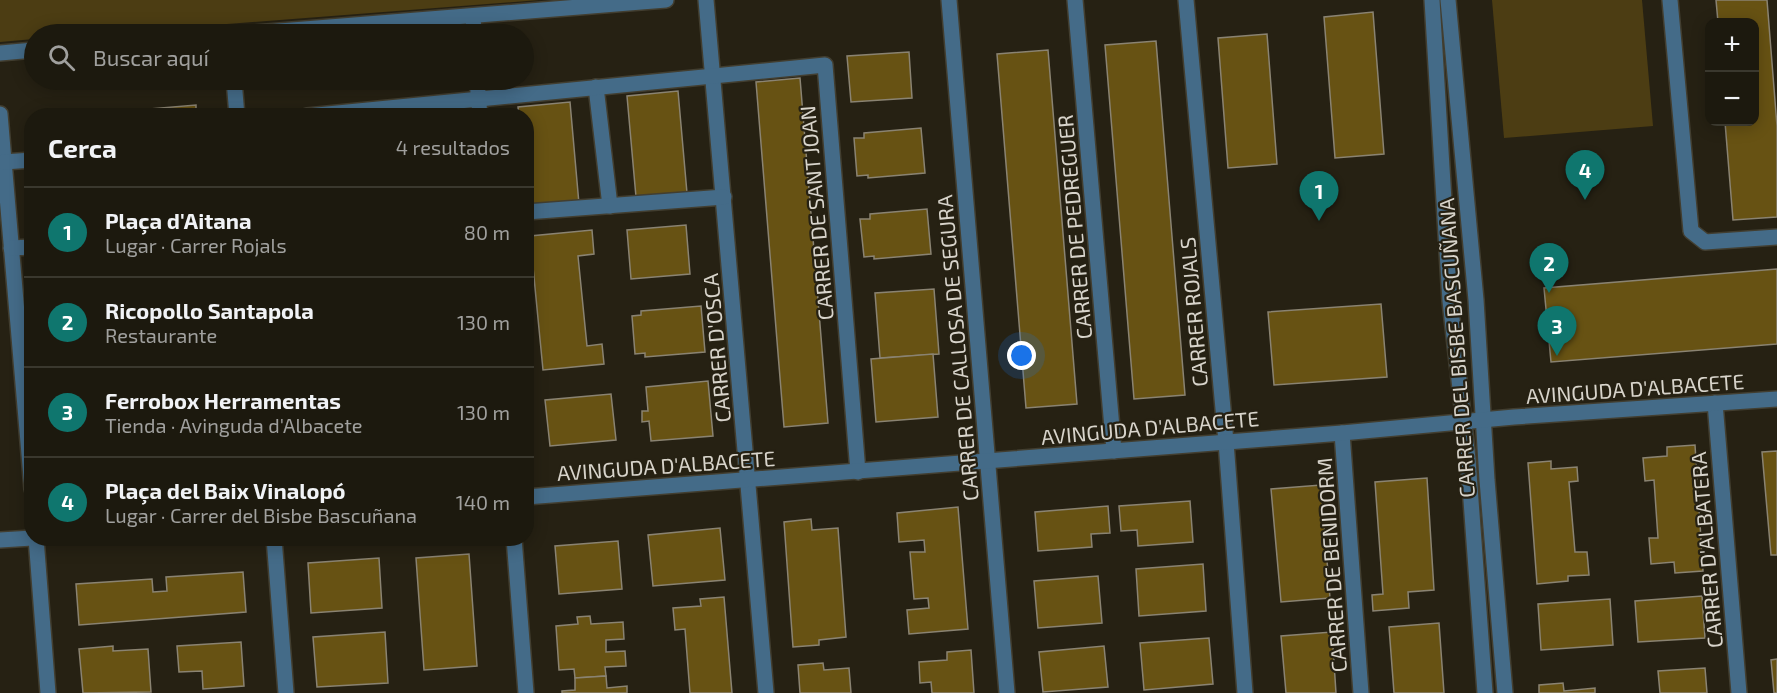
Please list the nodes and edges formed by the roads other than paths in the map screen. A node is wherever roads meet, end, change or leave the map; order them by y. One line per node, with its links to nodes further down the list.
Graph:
1 (666, 0): 9 (street)
2 (706, 0): 14 (street, CARRER D'OSCA)
3 (949, 0): 40 (street, CARRER DE CALLOSA DE SEGURA)
4 (1075, 0): 39 (street, CARRER DE PEDREGUER)
5 (1186, 0): 38 (street, CARRER ROJALS)
6 (1432, 0): 36 (street, CARRER DEL BISBE BASCUÑANA)
7 (1448, 0): 35 (street, CARRER DEL BISBE BASCUÑANA)
8 (1670, 0): 29 (street)
9 (473, 16): 10 (street); 11 (street)
10 (370, 24)
11 (473, 24)
12 (24, 51): 13 (street)
13 (0, 53)
14 (713, 76): 15 (street); 26 (street, CARRER D'OSCA); 41 (street, CARRER DE SANT JOAN)
15 (597, 87): 18 (street); 27 (street)
16 (235, 90): 19 (street)
17 (478, 90): 18 (street)
18 (479, 99): 20 (street); 21 (street)
19 (236, 108)
20 (399, 108)
21 (480, 108)
22 (0, 114): 24 (street)
23 (24, 161): 24 (street)
24 (4, 162): 25 (street)
25 (3, 181): 31 (street)
26 (724, 197): 27 (street); 42 (street, CARRER D'OSCA)
27 (610, 206): 28 (street)
28 (534, 211)
29 (1777, 237)
30 (24, 250): 31 (street)
31 (8, 257): 32 (street)
32 (24, 327)
33 (1777, 399): 34 (street, AVINGUDA D'ALBACETE)
34 (1715, 403): 35 (street, AVINGUDA D'ALBACETE); 58 (street, CARRER D'ALBATERA)
35 (1483, 420): 36 (street, AVINGUDA D'ALBACETE); 57 (street, CARRER DEL BISBE BASCUÑANA)
36 (1462, 422): 37 (street, AVINGUDA D'ALBACETE); 56 (street, CARRER DEL BISBE BASCUÑANA)
37 (1342, 433): 38 (street, AVINGUDA D'ALBACETE); 55 (street, CARRER DE BENIDORM)
38 (1226, 442): 39 (street, AVINGUDA D'ALBACETE); 54 (street, CARRER ROJALS)
39 (1114, 451): 40 (street, AVINGUDA D'ALBACETE)
40 (988, 462): 41 (street, AVINGUDA D'ALBACETE); 53 (street, CARRER DE CALLOSA DE SEGURA)
41 (858, 472): 42 (street, AVINGUDA D'ALBACETE)
42 (749, 480): 43 (street, AVINGUDA D'ALBACETE); 52 (street, CARRER D'OSCA)
43 (534, 496)
44 (24, 539): 45 (street)
45 (0, 540)
46 (35, 546): 49 (street)
47 (275, 546): 50 (street)
48 (515, 546): 51 (street)
49 (48, 693)
50 (286, 693)
51 (526, 693)
52 (766, 693)
53 (1006, 693)
54 (1245, 693)
55 (1361, 693)
56 (1485, 693)
57 (1505, 693)
58 (1739, 693)

